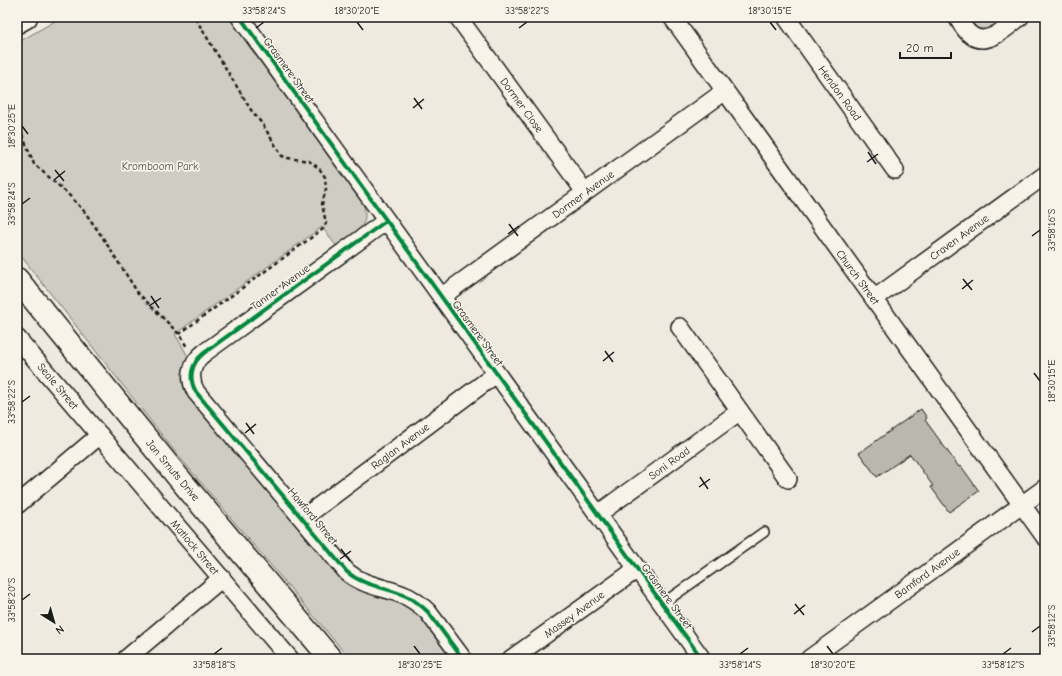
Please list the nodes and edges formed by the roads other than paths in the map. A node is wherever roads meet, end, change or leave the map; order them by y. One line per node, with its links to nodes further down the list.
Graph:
1 (26, 17): 8 (main road)
2 (240, 17): 13 (street, Grasmere Street)
3 (458, 17): 12 (street, Dormer Close)
4 (672, 17): 9 (street, Church Street)
5 (786, 17): 10 (street, Hendon Road)
6 (957, 17): 7 (street)
7 (1020, 17)
8 (17, 22)
9 (724, 91): 12 (street, Dormer Avenue); 16 (street, Church Street)
10 (895, 170)
11 (1045, 175): 16 (street, Craven Avenue)
12 (585, 192): 15 (street, Dormer Avenue)
13 (386, 221): 15 (street, Grasmere Street); 19 (street, Tanner Avenue)
14 (17, 279): 36 (main road, Jan Smuts Drive)
15 (441, 297): 20 (street, Grasmere Street)
16 (874, 299): 26 (street, Church Street)
17 (680, 327): 21 (street)
18 (17, 338): 22 (street, Seale Street)
19 (192, 373): 28 (street, Hawford Street)
20 (496, 374): 27 (street, Grasmere Street); 28 (street, Raglan Avenue)
21 (740, 411): 23 (street); 27 (street, Soni Road)
22 (100, 435): 25 (street); 32 (street, Matlock Street)
23 (788, 479)
24 (1045, 488): 26 (street, Bamford Avenue)
25 (17, 505)
26 (1022, 505): 30 (street, Church Street); 40 (street, Bamford Avenue)
27 (598, 514): 31 (street, Grasmere Street)
28 (303, 518): 37 (street, Hawford Street)
29 (764, 532): 33 (lane)
30 (1045, 537)
31 (637, 569): 33 (street, Grasmere Street); 38 (street, Massey Avenue)
32 (222, 578): 34 (street); 35 (street, Matlock Street)
33 (662, 604): 39 (street, Grasmere Street)
34 (126, 659)
35 (290, 659)
36 (331, 659)
37 (463, 659)
38 (511, 659)
39 (702, 659)
40 (809, 659)

